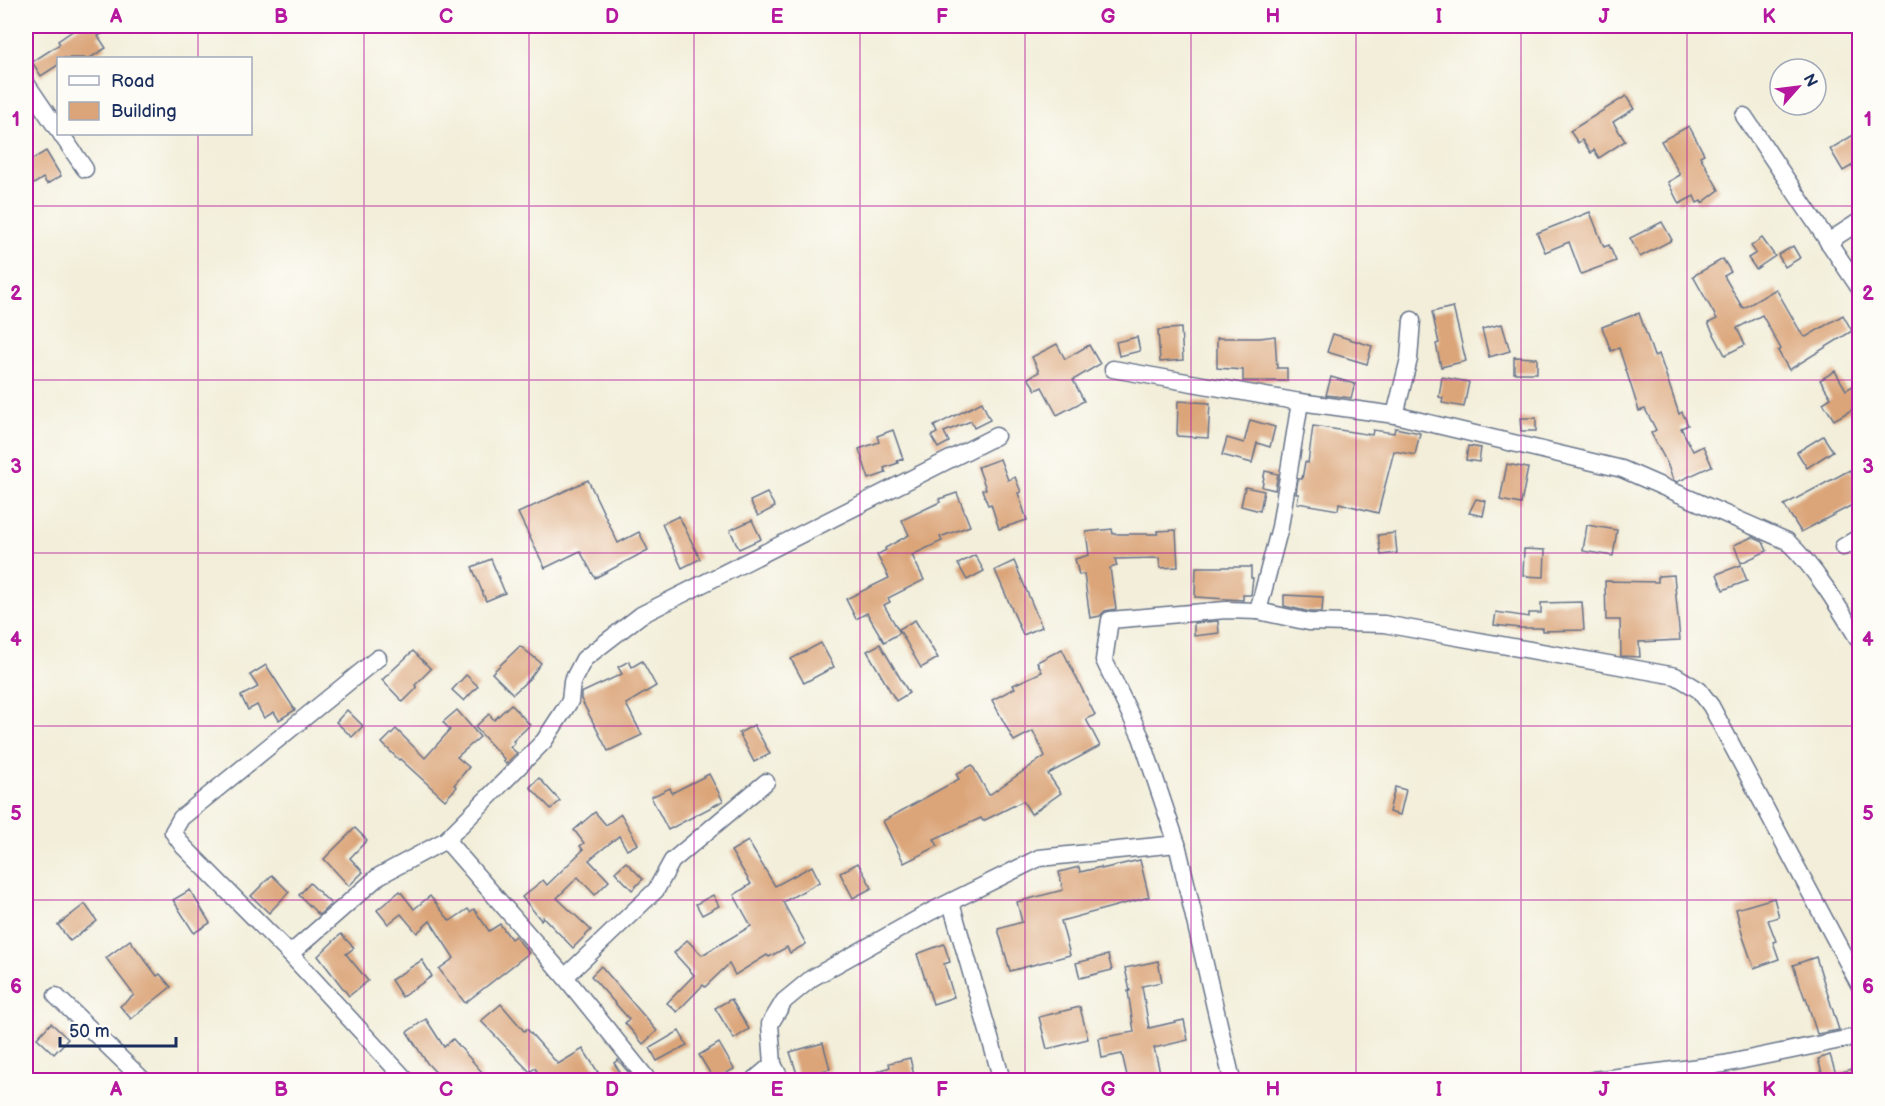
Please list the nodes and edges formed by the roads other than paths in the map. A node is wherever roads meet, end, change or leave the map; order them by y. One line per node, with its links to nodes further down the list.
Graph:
1 (26, 83): 3 (street)
2 (1744, 116): 7 (street)
3 (57, 128)
4 (62, 135): 5 (street)
5 (85, 169)
6 (1860, 222): 7 (street)
7 (1828, 242): 8 (street)
8 (1860, 289)
9 (1412, 320): 12 (street)
10 (1113, 369): 11 (street)
11 (1300, 402): 12 (street); 16 (street)
12 (1395, 415): 17 (street)
13 (996, 436): 20 (street)
14 (1860, 537): 15 (street)
15 (1842, 547)
16 (1258, 611): 21 (street); 25 (street)
17 (1860, 642)
18 (378, 658): 23 (street)
19 (766, 782): 24 (street)
20 (446, 840): 23 (street); 24 (street)
21 (1177, 844): 22 (street); 35 (street)
22 (951, 903): 28 (street); 34 (street)
23 (290, 954): 30 (street)
24 (565, 977): 31 (street)
25 (1860, 986)
26 (56, 996): 29 (street)
27 (1860, 1036): 36 (street)
28 (773, 1064): 32 (street); 33 (street)
29 (143, 1080)
30 (406, 1080)
31 (648, 1080)
32 (754, 1080)
33 (781, 1080)
34 (1002, 1080)
35 (1232, 1080)
36 (1593, 1080)

